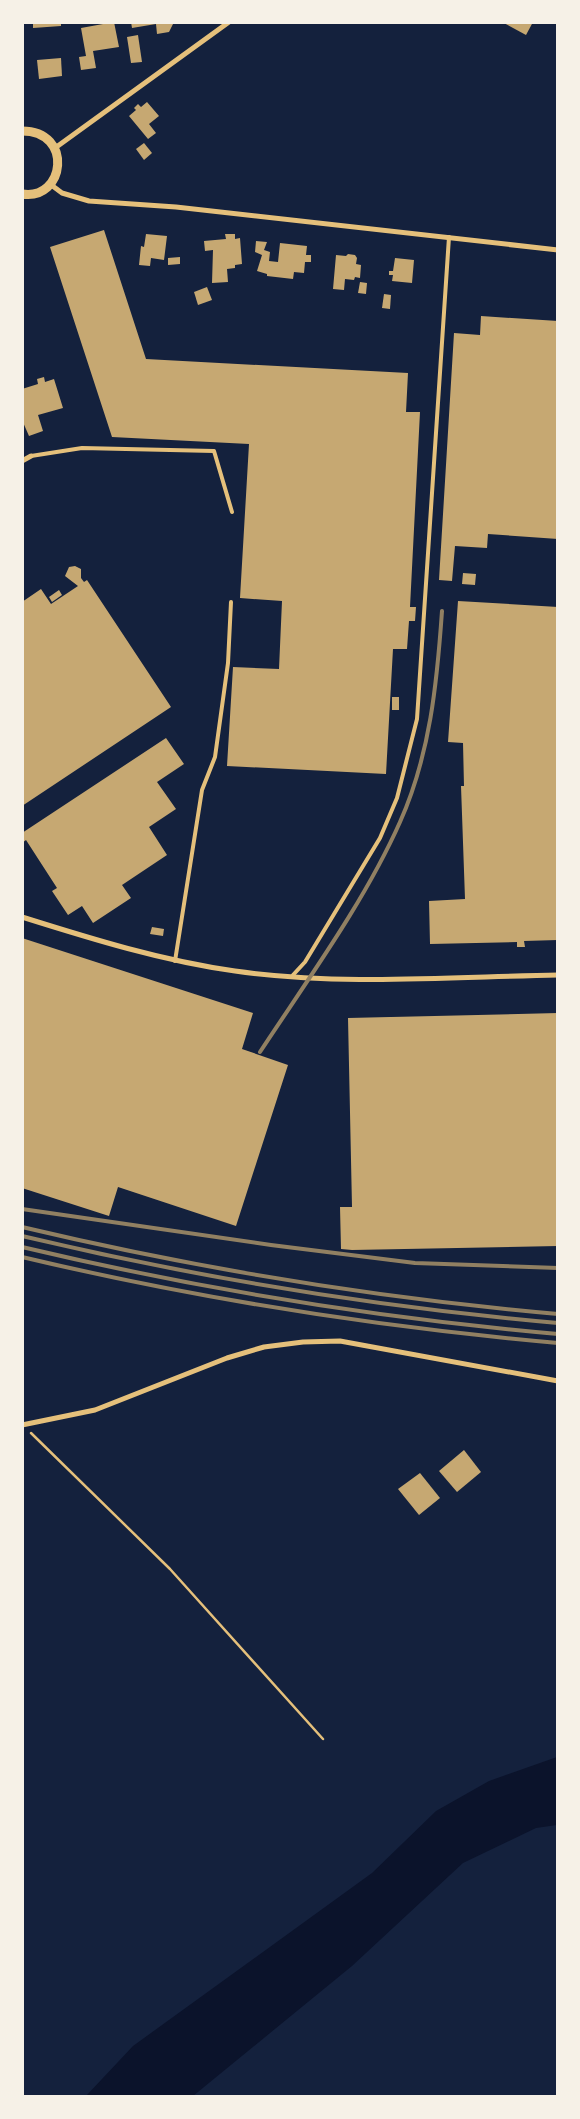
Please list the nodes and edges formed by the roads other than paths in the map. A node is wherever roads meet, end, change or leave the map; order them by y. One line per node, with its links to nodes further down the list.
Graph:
1 (229, 22): 3 (street)
2 (22, 131): 3 (street)
3 (55, 148): 4 (street)
4 (50, 184): 5 (street); 6 (street)
5 (22, 194)
6 (449, 237): 7 (street); 15 (lane)
7 (558, 250)
8 (31, 456): 9 (street); 10 (lane)
9 (22, 461)
10 (232, 512)
11 (232, 602): 13 (lane)
12 (22, 917): 13 (street)
13 (175, 960): 15 (street)
14 (558, 975): 15 (street)
15 (293, 976)
16 (558, 1381): 17 (street)
17 (24, 1425)

